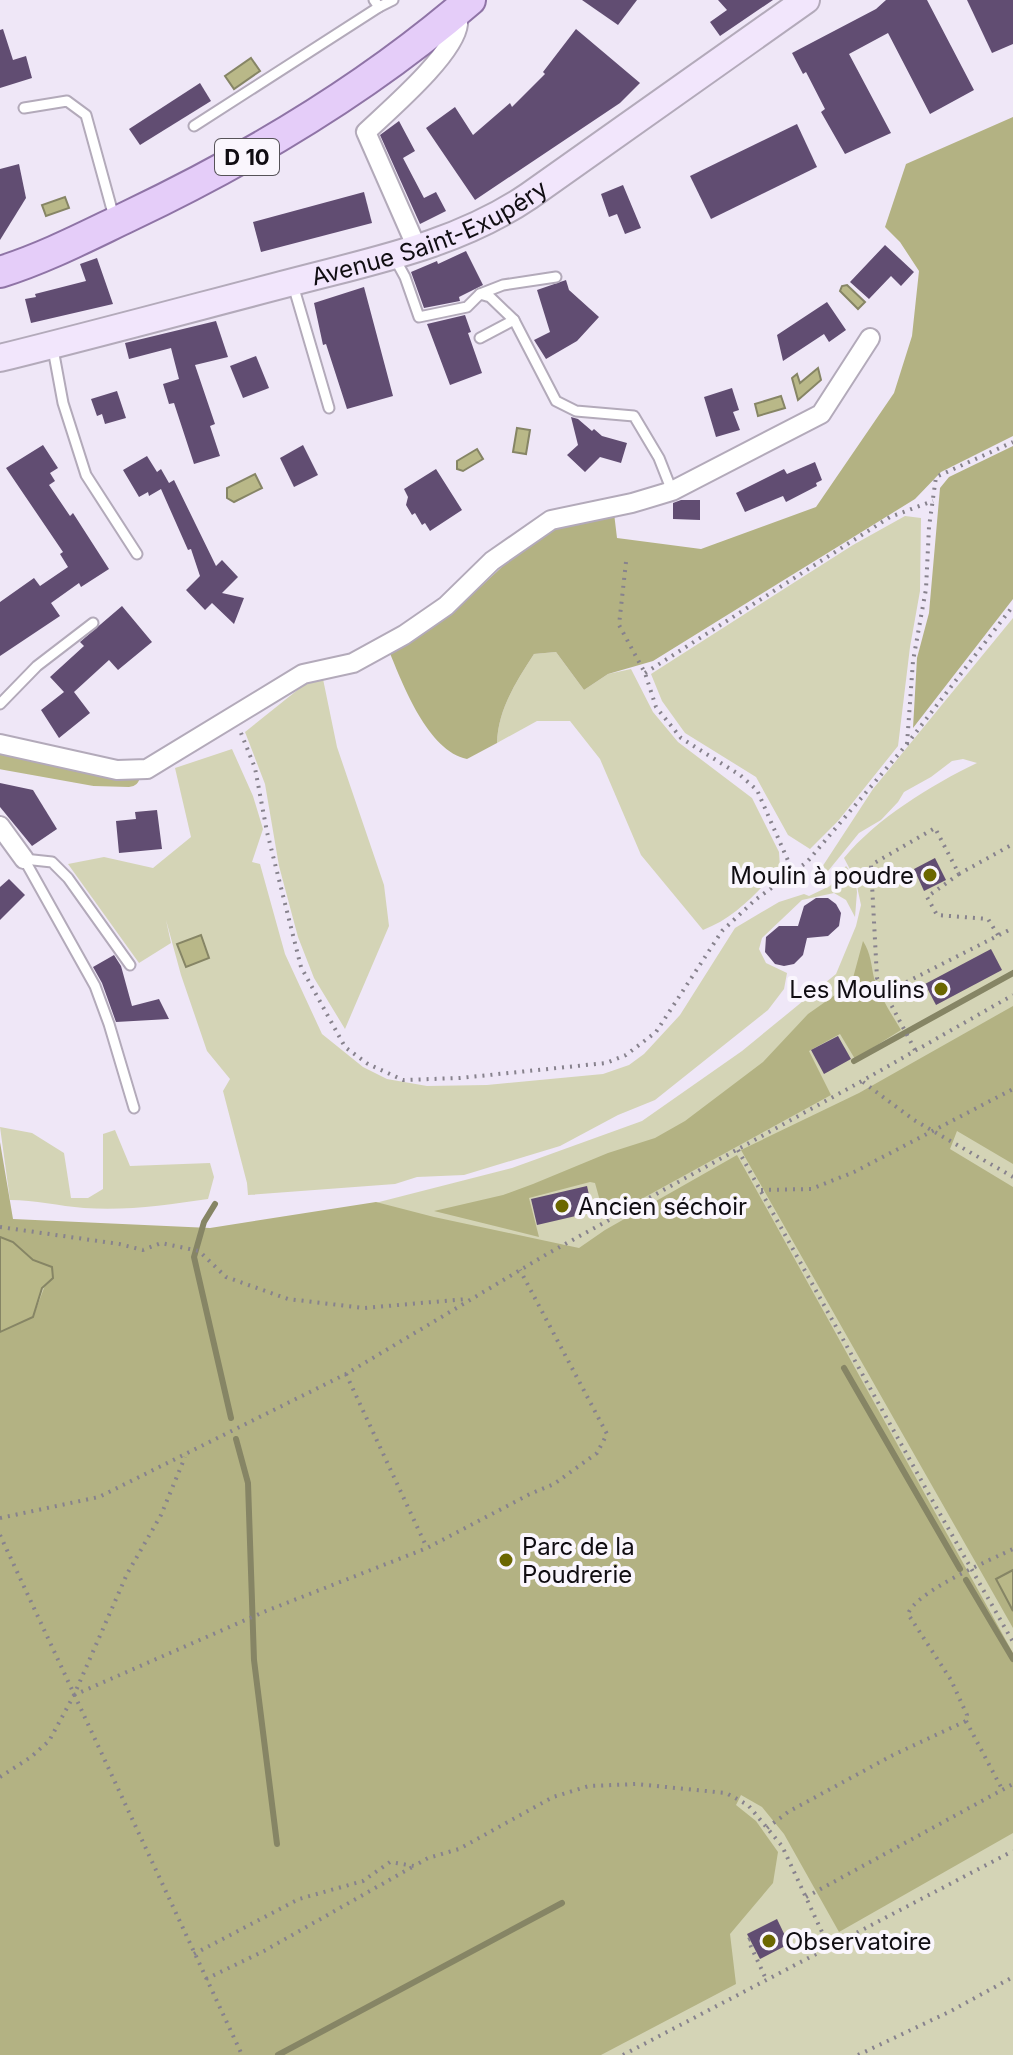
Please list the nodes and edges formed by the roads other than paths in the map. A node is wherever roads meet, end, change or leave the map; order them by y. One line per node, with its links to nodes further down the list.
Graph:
1 (393, 0): 3 (lane)
2 (806, 0): 8 (street, Avenue Saint-Exupéry)
3 (376, 4): 6 (lane)
4 (463, 6): 7 (main road, D 10); 8 (street)
5 (24, 108): 7 (lane)
6 (194, 126)
7 (116, 223): 9 (main road, D 10)
8 (405, 253): 11 (street, Avenue Saint-Exupéry); 12 (lane)
9 (0, 272)
10 (556, 277): 12 (lane)
11 (292, 282): 16 (street, Avenue Saint-Exupéry); 18 (lane)
12 (480, 294): 13 (lane)
13 (514, 320): 14 (lane); 19 (lane)
14 (480, 338)
15 (870, 338): 19 (street)
16 (52, 344): 17 (street, Avenue Saint-Exupéry); 20 (lane)
17 (0, 358)
18 (329, 408)
19 (672, 491): 23 (street)
20 (137, 554)
21 (93, 623): 22 (lane)
22 (0, 704)
23 (0, 744)
24 (0, 826): 25 (street)
25 (24, 859): 26 (lane); 27 (lane)
26 (130, 965)
27 (134, 1108)

